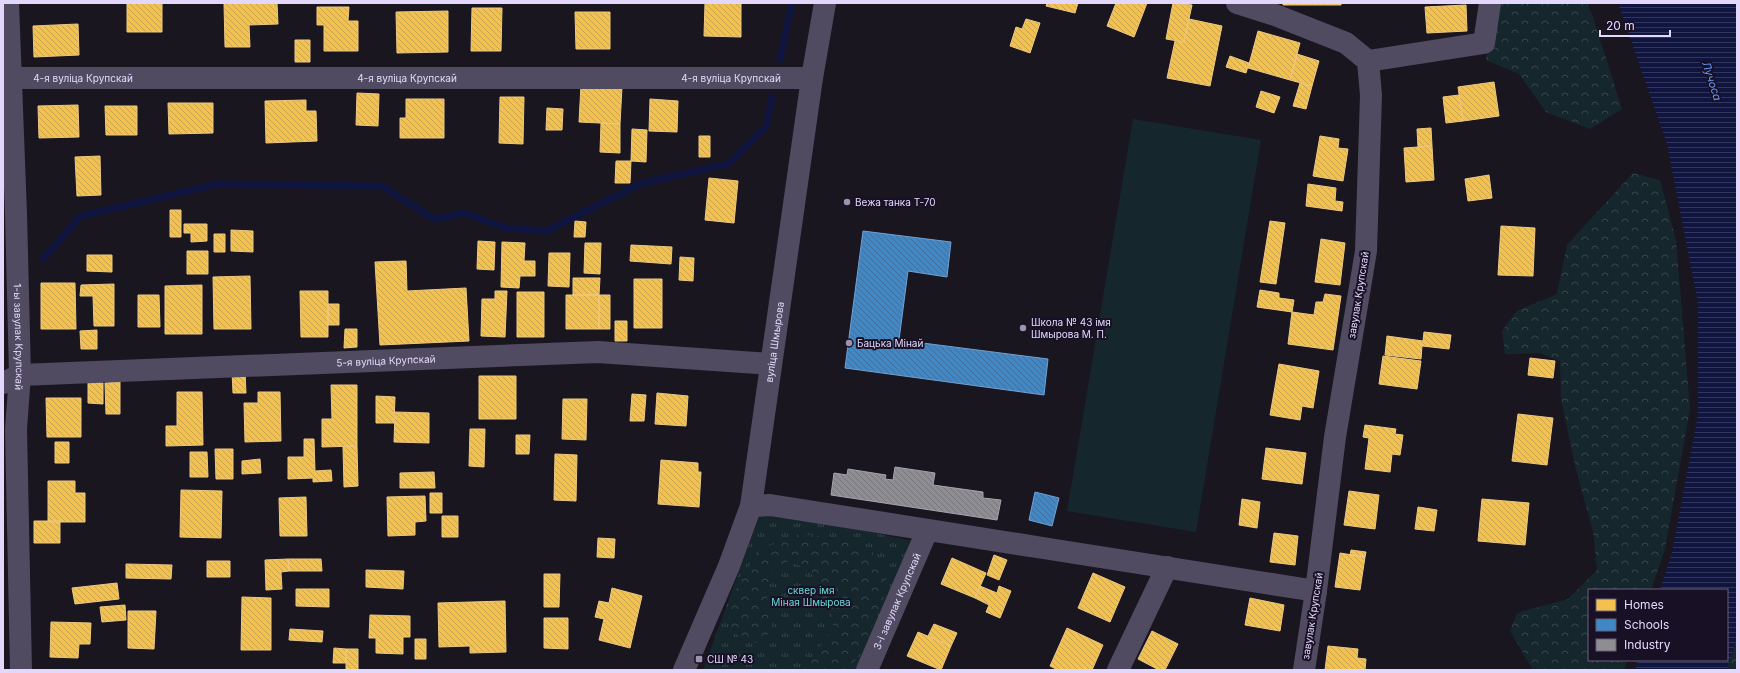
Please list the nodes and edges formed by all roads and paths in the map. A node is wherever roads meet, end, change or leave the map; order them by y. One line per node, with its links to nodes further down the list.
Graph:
1 (8, 3): 6 (street, 1-ы завулак Крупскай)
2 (825, 3): 7 (street, вуліца Шмырова)
3 (1237, 3): 5 (street)
4 (1490, 3): 5 (street)
5 (1368, 61): 13 (street, завулак Крупскай)
6 (6, 78): 7 (street, 4-я вуліца Крупскай); 9 (street, 1-ы завулак Крупскай)
7 (812, 78): 8 (street, вуліца Шмырова)
8 (771, 364): 9 (street, 5-я вуліца Крупскай); 10 (street, вуліца Шмырова)
9 (11, 379): 14 (street, 1-ы завулак Крупскай)
10 (750, 506): 11 (street); 15 (street, вуліца Шмырова)
11 (927, 531): 12 (street); 16 (street, 3-і завулак Крупскай)
12 (1167, 567): 13 (street); 17 (street)
13 (1316, 591): 18 (street, завулак Крупскай)
14 (21, 670)
15 (684, 670)
16 (867, 670)
17 (1118, 670)
18 (1304, 670)

